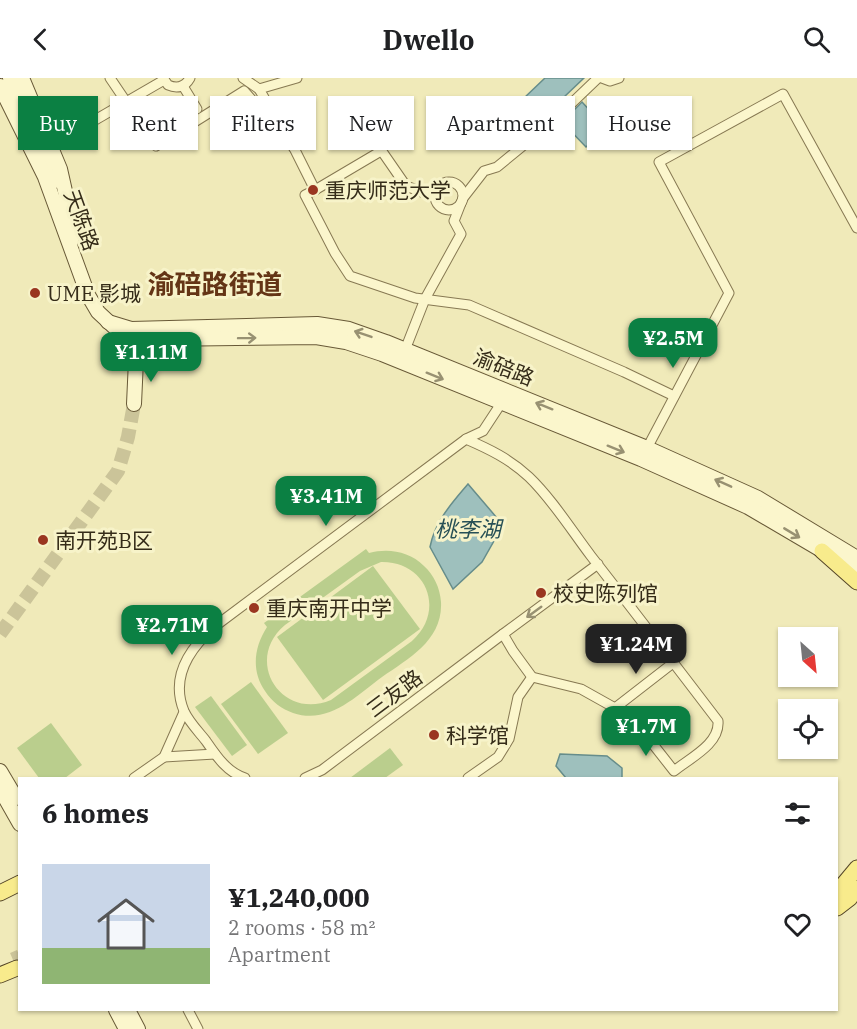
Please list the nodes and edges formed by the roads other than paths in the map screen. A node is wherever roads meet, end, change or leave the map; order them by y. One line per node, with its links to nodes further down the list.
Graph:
1 (10, 78): 25 (main road)
2 (22, 78): 12 (main road)
3 (110, 78): 13 (street)
4 (243, 78): 11 (street)
5 (297, 78): 11 (street)
6 (618, 78): 8 (street)
7 (164, 79): 9 (street); 14 (street)
8 (597, 79): 23 (street)
9 (187, 82)
10 (0, 86): 25 (main road, 天陈路)
11 (259, 89): 17 (street)
12 (30, 96)
13 (122, 96)
14 (138, 96)
15 (236, 96): 16 (street)
16 (248, 96)
17 (263, 96)
18 (53, 150): 25 (main road)
19 (295, 150): 21 (street)
20 (381, 152): 21 (street); 22 (street)
21 (315, 190): 26 (street)
22 (435, 197): 23 (street); 23 (street)
23 (463, 198): 26 (street)
24 (857, 228): 30 (street)
25 (79, 273): 27 (main road, 天陈路)
26 (425, 299): 28 (street); 30 (street)
27 (108, 322): 28 (main road, 渝碚路, one-way to 27); 29 (main road, 天陈路)
28 (405, 350): 31 (main road, 渝碚路)
29 (136, 360): 31 (main road, 渝碚路, one-way to 31); 32 (main road)
30 (674, 396): 34 (street)
31 (505, 397): 33 (street); 34 (main road, 渝碚路)
32 (134, 404)
33 (466, 439): 37 (street); 44 (street)
34 (644, 454): 35 (main road, 渝碚路, one-way to 35); 36 (main road, 渝碚路, one-way to 34)
35 (822, 551): 38 (main road, 渝碚路); 39 (main road)
36 (857, 558)
37 (597, 564): 40 (street, 三友路, one-way to 40); 41 (street)
38 (857, 571)
39 (857, 582)
40 (503, 634): 42 (street); 51 (street, 三友路)
41 (673, 663): 43 (street); 48 (street)
42 (531, 677): 43 (street); 52 (street)
43 (615, 708): 48 (street)
44 (184, 712): 45 (street); 46 (street)
45 (215, 754): 46 (street); 50 (street)
46 (164, 757): 49 (street)
47 (0, 771): 54 (main road)
48 (673, 775)
49 (135, 777)
50 (243, 777)
51 (307, 777)
52 (469, 777)
53 (0, 789): 55 (main road)
54 (18, 802)
55 (18, 820)
56 (857, 868): 59 (main road)
57 (18, 884): 60 (main road)
58 (857, 888): 61 (main road)
59 (838, 891)
60 (0, 893)
61 (838, 907)
62 (10, 964): 63 (main road)
63 (0, 975)
64 (117, 1011): 67 (main road)
65 (129, 1011): 68 (main road)
66 (189, 1011): 69 (street)
67 (126, 1029)
68 (138, 1029)
69 (198, 1029)

